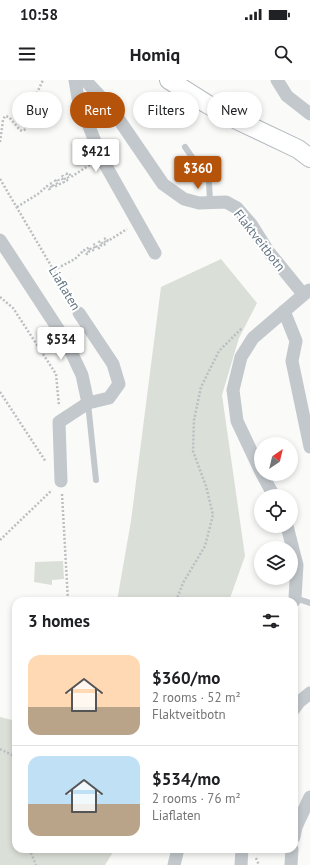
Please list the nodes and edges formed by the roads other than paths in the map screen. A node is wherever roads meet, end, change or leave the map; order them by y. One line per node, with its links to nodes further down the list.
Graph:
1 (75, 80): 10 (street)
2 (85, 80): 8 (street, Flaktveitbotn)
3 (169, 80): 7 (main road)
4 (277, 80): 5 (street)
5 (310, 114)
6 (185, 147): 8 (lane)
7 (310, 158)
8 (210, 202): 11 (street, Flaktveitbotn)
9 (0, 240): 14 (street)
10 (155, 252)
11 (306, 291): 12 (street, Flaktveitbotn)
12 (284, 311): 15 (street); 16 (street, Flaktveitbotn)
13 (79, 313): 14 (street, Liaflaten)
14 (88, 403): 17 (lane); 18 (street, Liaflaten)
15 (310, 447)
16 (254, 456)
17 (96, 480)
18 (60, 481)
19 (289, 533): 20 (street)
20 (294, 597)
21 (298, 600): 22 (lane)
22 (310, 603)
23 (310, 693): 24 (street)
24 (298, 705)
25 (310, 797): 26 (street)
26 (298, 823)
27 (177, 853): 30 (street)
28 (242, 853): 31 (street)
29 (292, 853): 32 (street)
30 (174, 865)
31 (241, 865)
32 (291, 865)

